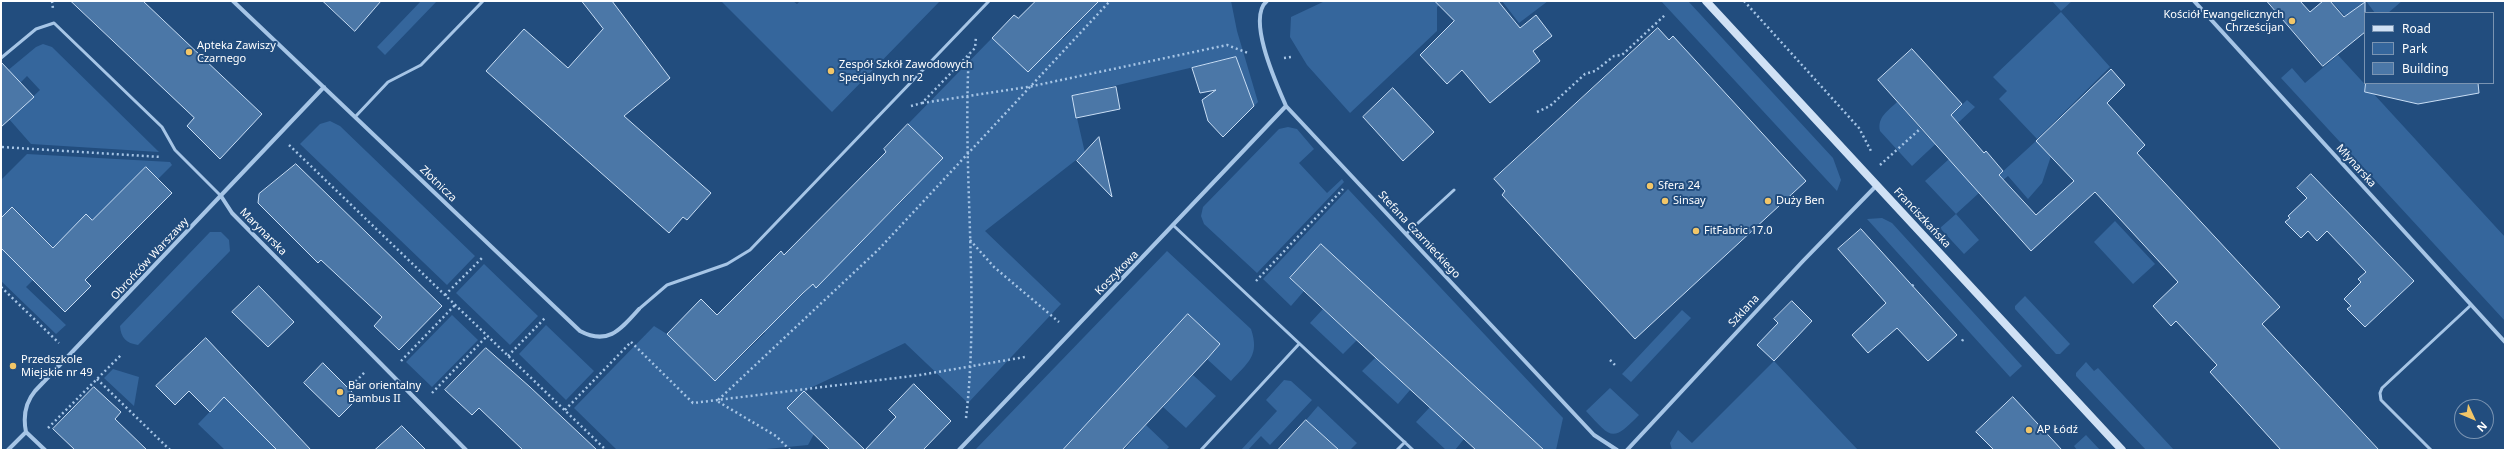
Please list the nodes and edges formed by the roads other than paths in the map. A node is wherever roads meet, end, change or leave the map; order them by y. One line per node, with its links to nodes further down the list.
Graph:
1 (233, 1): 8 (street, Złotnicza)
2 (483, 1): 10 (lane)
3 (990, 1): 17 (lane)
4 (1706, 1): 11 (street, Franciszkańska)
5 (2194, 1): 16 (street, Młynarska)
6 (1265, 3): 9 (street, Stefana Czarnieckiego)
7 (1, 58): 13 (lane, Marynarska)
8 (324, 87): 10 (street, Złotnicza); 13 (street, Obrońców Warszawy)
9 (1286, 106): 14 (street, Koszykowa); 15 (street, Stefana Czarnieckiego)
10 (355, 117): 17 (street, Złotnicza)
11 (1876, 186): 30 (street, Szklana); 31 (street, Franciszkańska)
12 (1454, 190): 15 (lane)
13 (221, 196): 20 (street, Obrońców Warszawy); 24 (street, Marynarska)
14 (1174, 226): 19 (lane); 25 (street, Koszykowa)
15 (1406, 234): 29 (street, Stefana Czarnieckiego)
16 (2471, 305): 18 (street, Młynarska); 32 (lane)
17 (639, 309)
18 (2505, 342)
19 (1299, 344): 21 (lane); 26 (lane)
20 (26, 432): 22 (street); 23 (street)
21 (1405, 442): 27 (lane); 28 (lane)
22 (8, 450)
23 (45, 450)
24 (466, 450)
25 (959, 450)
26 (1201, 450)
27 (1397, 450)
28 (1413, 450)
29 (1617, 450)
30 (1628, 450)
31 (2122, 450)
32 (2431, 450)

